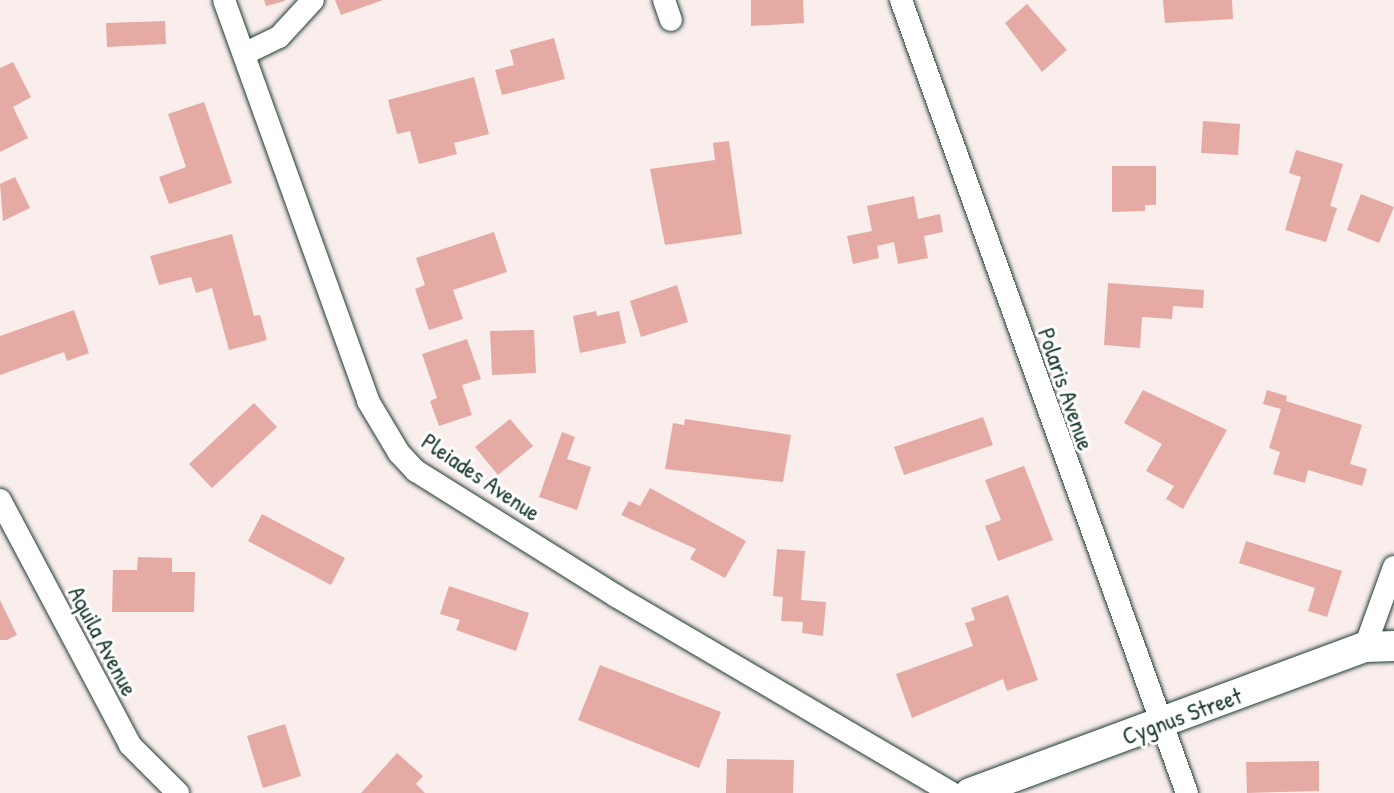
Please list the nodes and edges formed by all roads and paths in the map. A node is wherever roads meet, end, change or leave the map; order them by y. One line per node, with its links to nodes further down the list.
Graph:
1 (224, 0): 4 (street, Pleiades Avenue)
2 (313, 0): 4 (street)
3 (901, 0): 8 (street, Polaris Avenue)
4 (244, 54): 10 (street, Pleiades Avenue)
5 (0, 500): 9 (street, Aquila Avenue)
6 (1394, 567): 7 (street)
7 (1379, 646): 8 (street, Cygnus Street)
8 (1162, 724): 11 (street, Cygnus Street); 12 (street, Polaris Avenue)
9 (178, 793)
10 (952, 793)
11 (970, 793)
12 (1187, 793)

